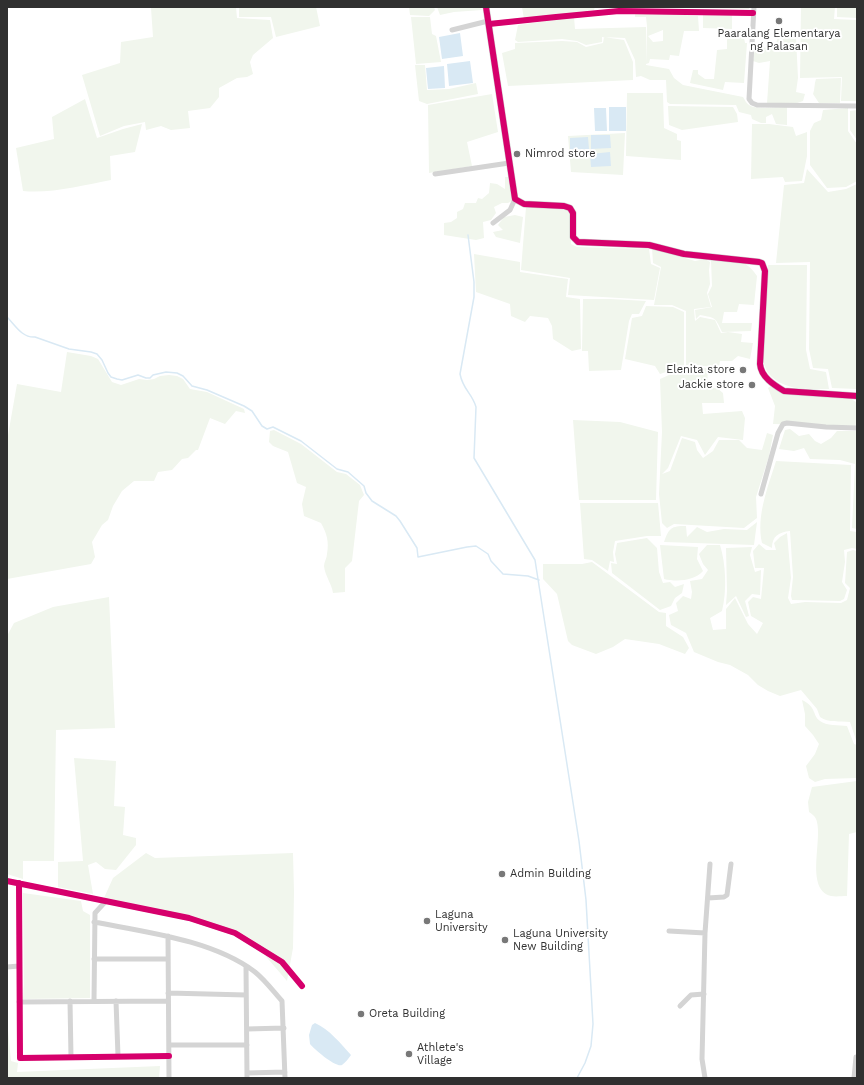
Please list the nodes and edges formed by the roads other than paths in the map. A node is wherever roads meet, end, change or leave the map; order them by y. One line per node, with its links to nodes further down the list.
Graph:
1 (486, 7): 4 (street)
2 (618, 9): 3 (street); 4 (street)
3 (753, 10): 6 (street)
4 (489, 23): 5 (street); 7 (street)
5 (452, 30)
6 (857, 106)
7 (509, 163): 8 (street); 9 (street)
8 (435, 174)
9 (515, 198): 10 (street); 11 (street)
10 (493, 223)
11 (857, 396)
12 (857, 428): 13 (street)
13 (761, 494)
14 (710, 864): 18 (street)
15 (731, 864): 18 (street)
16 (7, 881): 17 (street)
17 (19, 883): 19 (street); 26 (street)
18 (708, 898): 22 (street)
19 (106, 901): 20 (street); 29 (street)
20 (94, 922): 23 (street); 24 (street)
21 (669, 931): 22 (street)
22 (704, 933): 31 (street)
23 (168, 936): 25 (street); 27 (street)
24 (94, 959): 25 (street); 34 (street)
25 (168, 959): 30 (street)
26 (19, 966): 28 (street); 37 (street)
27 (246, 966): 32 (street); 39 (street)
28 (7, 968)
29 (302, 986)
30 (168, 993): 32 (street); 36 (street)
31 (704, 994): 38 (street); 50 (street)
32 (246, 995): 40 (street)
33 (70, 1001): 34 (street); 37 (street); 46 (street)
34 (94, 1001): 35 (street)
35 (116, 1001): 36 (street); 43 (street)
36 (168, 1001): 41 (street)
37 (19, 1002): 46 (street)
38 (680, 1006)
39 (284, 1028): 40 (street); 48 (street)
40 (247, 1029): 42 (street)
41 (169, 1044): 42 (street); 44 (street)
42 (247, 1046): 47 (street)
43 (118, 1056): 44 (street); 46 (street)
44 (168, 1056): 49 (street)
45 (856, 1056): 51 (street)
46 (71, 1057)
47 (247, 1075): 48 (street)
48 (285, 1075)
49 (169, 1078)
50 (705, 1078)
51 (854, 1078)

